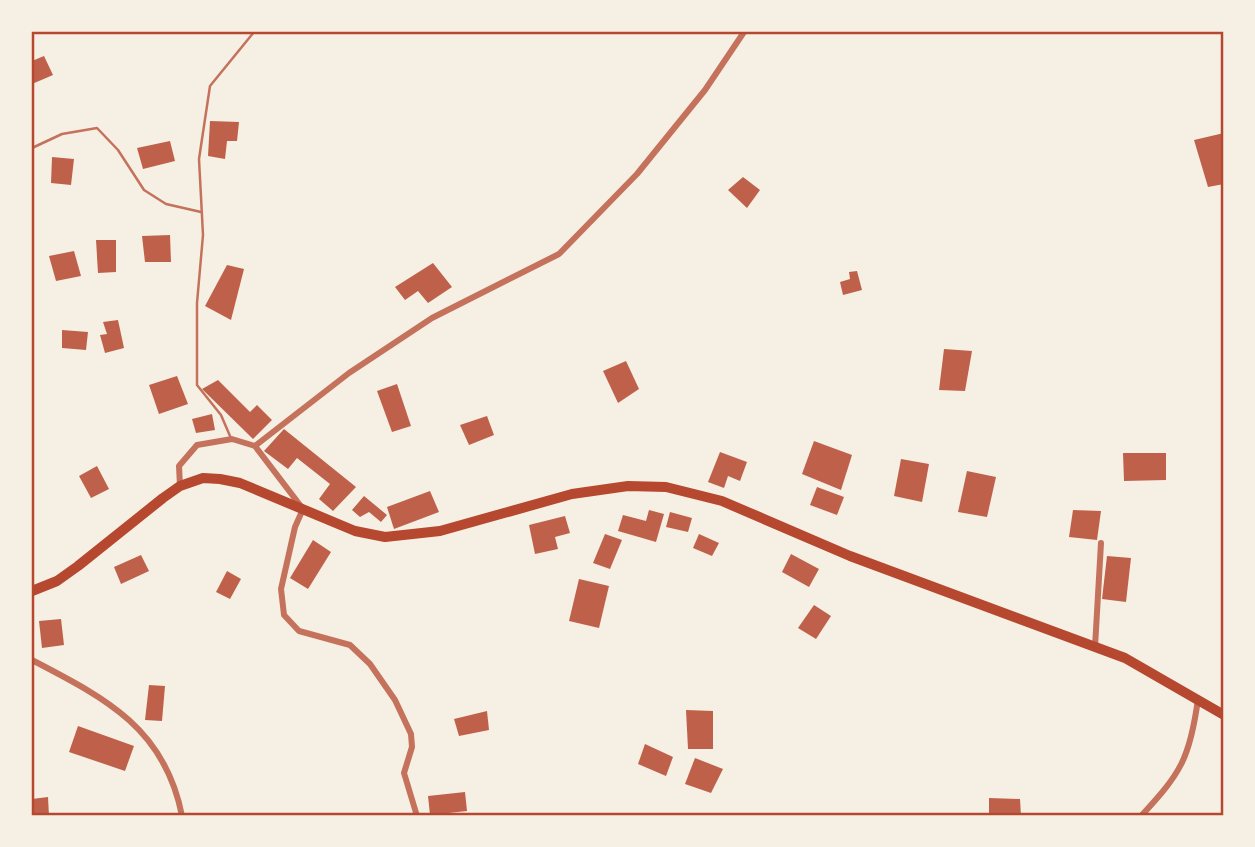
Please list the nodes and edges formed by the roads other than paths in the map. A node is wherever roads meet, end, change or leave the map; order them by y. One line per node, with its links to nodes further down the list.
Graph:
1 (254, 32): 4 (lane)
2 (744, 32): 6 (street)
3 (32, 148): 4 (lane)
4 (201, 212): 5 (lane)
5 (232, 439): 6 (street); 7 (street)
6 (255, 446): 8 (street)
7 (180, 486): 8 (main road); 10 (main road)
8 (303, 509): 11 (main road); 16 (street)
9 (1101, 543): 11 (street)
10 (32, 591)
11 (1095, 647): 13 (main road)
12 (32, 660): 15 (street)
13 (1198, 699): 14 (main road); 17 (street)
14 (1223, 715)
15 (182, 816)
16 (417, 816)
17 (1141, 816)

